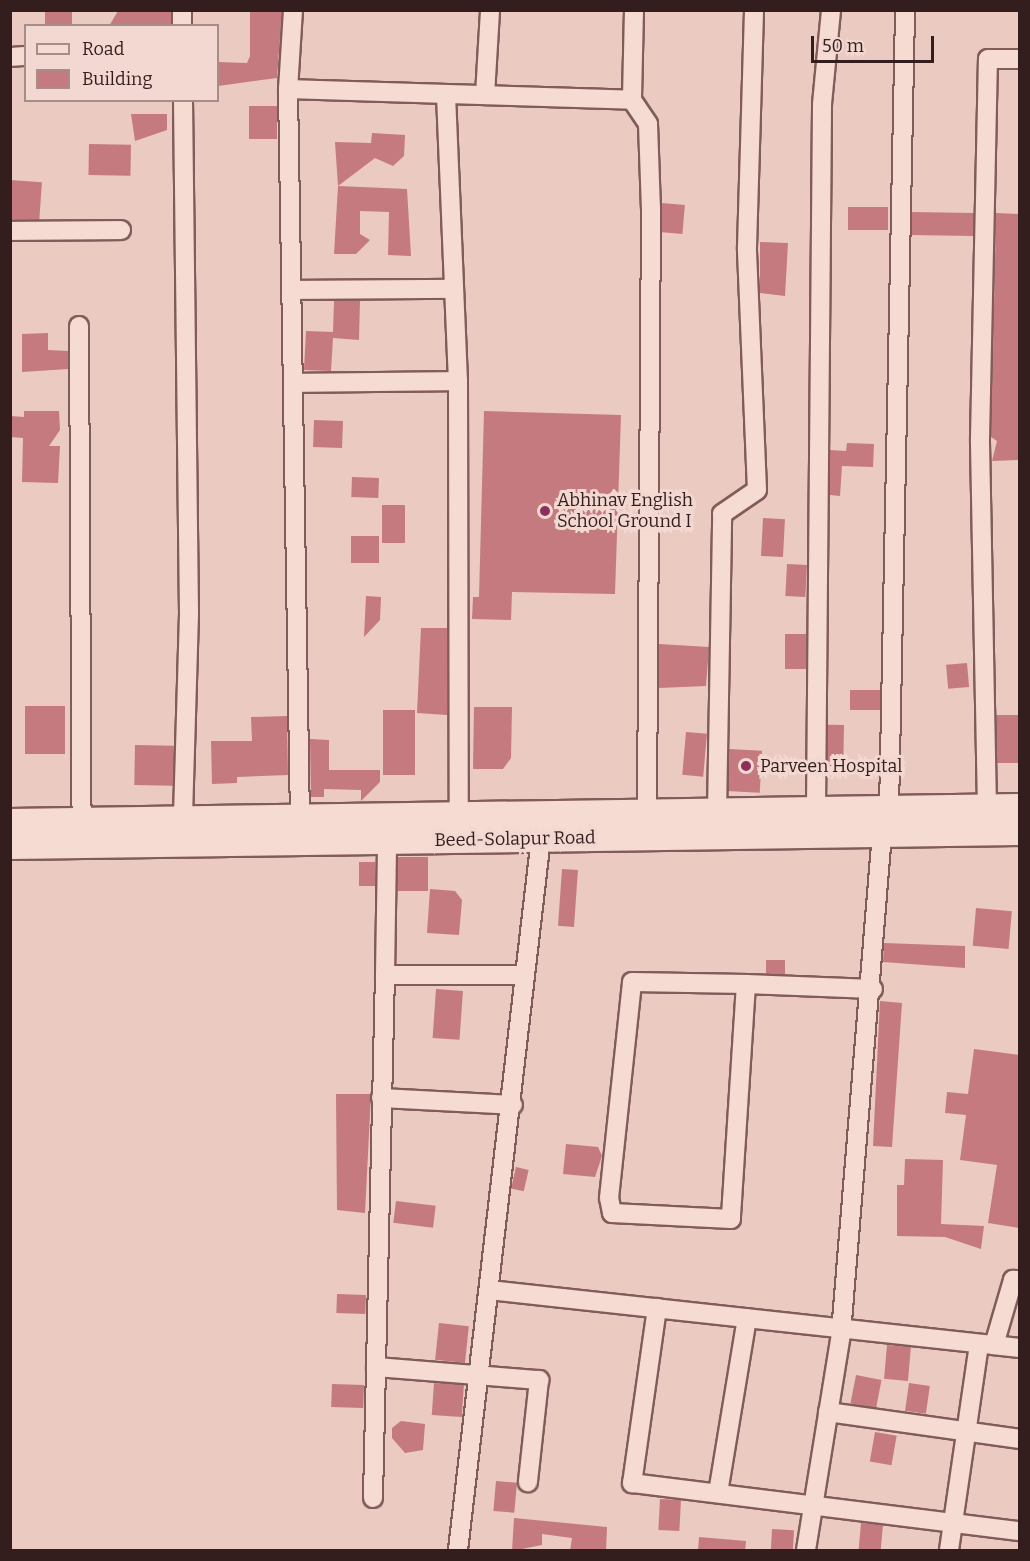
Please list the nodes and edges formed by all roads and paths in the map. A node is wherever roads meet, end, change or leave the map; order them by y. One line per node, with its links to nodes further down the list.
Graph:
1 (293, 10): 8 (street)
2 (490, 10): 10 (street)
3 (634, 10): 11 (street)
4 (754, 10): 24 (street)
5 (831, 10): 23 (street)
6 (904, 10): 22 (street)
7 (1020, 59): 21 (street)
8 (288, 89): 9 (street); 16 (street)
9 (446, 95): 10 (street); 15 (street)
10 (485, 96): 11 (street)
11 (632, 100): 25 (street)
12 (183, 102): 28 (street)
13 (10, 231): 14 (street)
14 (121, 231)
15 (453, 289): 16 (street); 18 (street)
16 (294, 290): 19 (street)
17 (79, 326): 29 (street)
18 (458, 381): 19 (street); 26 (street)
19 (294, 383): 27 (street)
20 (1020, 807): 21 (main road, Beed-Solapur Road)
21 (987, 808): 22 (main road, Beed-Solapur Road)
22 (889, 809): 23 (main road, Beed-Solapur Road)
23 (816, 810): 24 (main road, Beed-Solapur Road)
24 (717, 812): 25 (main road, Beed-Solapur Road)
25 (647, 813): 26 (main road, Beed-Solapur Road)
26 (459, 816): 27 (main road, Beed-Solapur Road)
27 (300, 819): 28 (main road, Beed-Solapur Road)
28 (183, 820): 29 (main road, Beed-Solapur Road)
29 (82, 821): 30 (main road, Beed-Solapur Road)
30 (10, 822)
31 (1020, 832): 32 (main road, Beed-Solapur Road)
32 (882, 833): 33 (main road, Beed-Solapur Road); 39 (street)
33 (540, 837): 34 (main road, Beed-Solapur Road); 37 (street)
34 (387, 842): 35 (main road, Beed-Solapur Road); 36 (street)
35 (10, 846)
36 (385, 975): 37 (street); 40 (street)
37 (525, 975): 41 (street)
38 (746, 984): 38 (street); 39 (street)
39 (873, 989): 46 (street)
40 (381, 1098): 41 (street); 49 (street)
41 (513, 1105): 43 (street)
42 (1020, 1280): 47 (street)
43 (489, 1290): 44 (street); 50 (street)
44 (657, 1308): 45 (street); 55 (street)
45 (747, 1318): 46 (street); 55 (street)
46 (841, 1328): 47 (street); 51 (street)
47 (986, 1345): 48 (street); 52 (street)
48 (1020, 1348)
49 (376, 1367): 50 (street); 56 (street)
50 (479, 1375): 54 (street); 60 (street)
51 (828, 1412): 52 (street); 57 (street)
52 (965, 1432): 53 (street); 58 (street)
53 (1020, 1439)
54 (528, 1482)
55 (718, 1493): 57 (street)
56 (373, 1498)
57 (814, 1501): 58 (street); 61 (street)
58 (955, 1520): 59 (street); 62 (street)
59 (1020, 1531)
60 (458, 1551)
61 (807, 1551)
62 (949, 1551)

